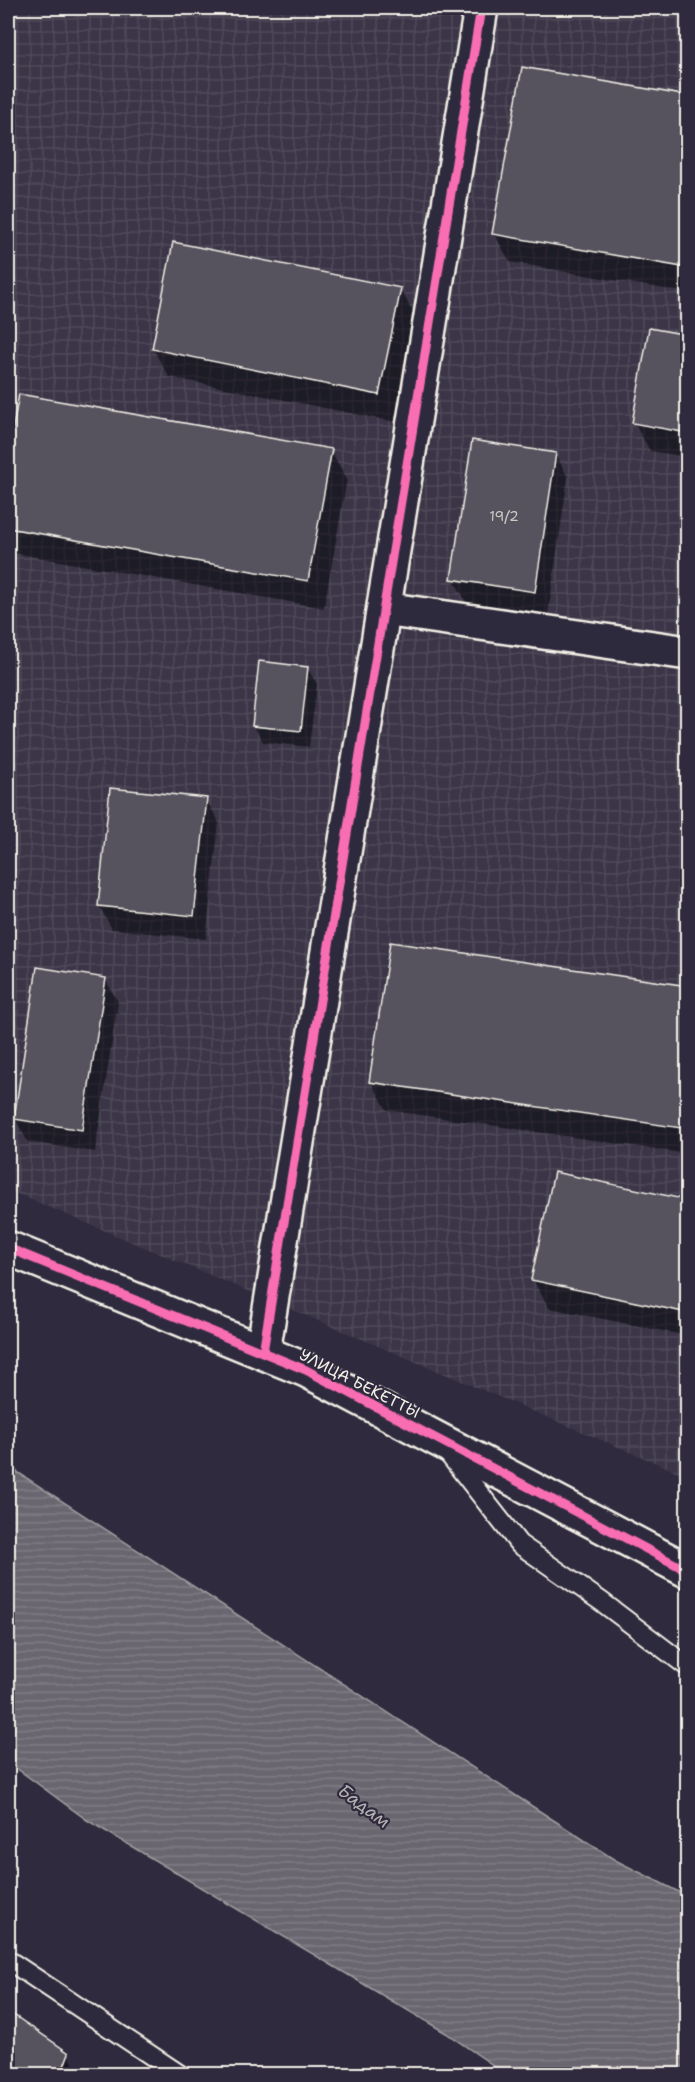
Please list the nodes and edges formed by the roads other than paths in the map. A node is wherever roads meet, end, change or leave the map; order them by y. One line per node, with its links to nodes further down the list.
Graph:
1 (481, 8): 2 (street)
2 (384, 609): 3 (street); 5 (street)
3 (687, 653)
4 (8, 1248): 5 (street, УЛИЦА БЕКЕТТЫ)
5 (263, 1352): 6 (street, УЛИЦА БЕКЕТТЫ)
6 (436, 1438): 7 (street, УЛИЦА БЕКЕТТЫ); 8 (lane)
7 (687, 1571)
8 (687, 1667)
9 (8, 1959): 10 (lane)
10 (179, 2074)

